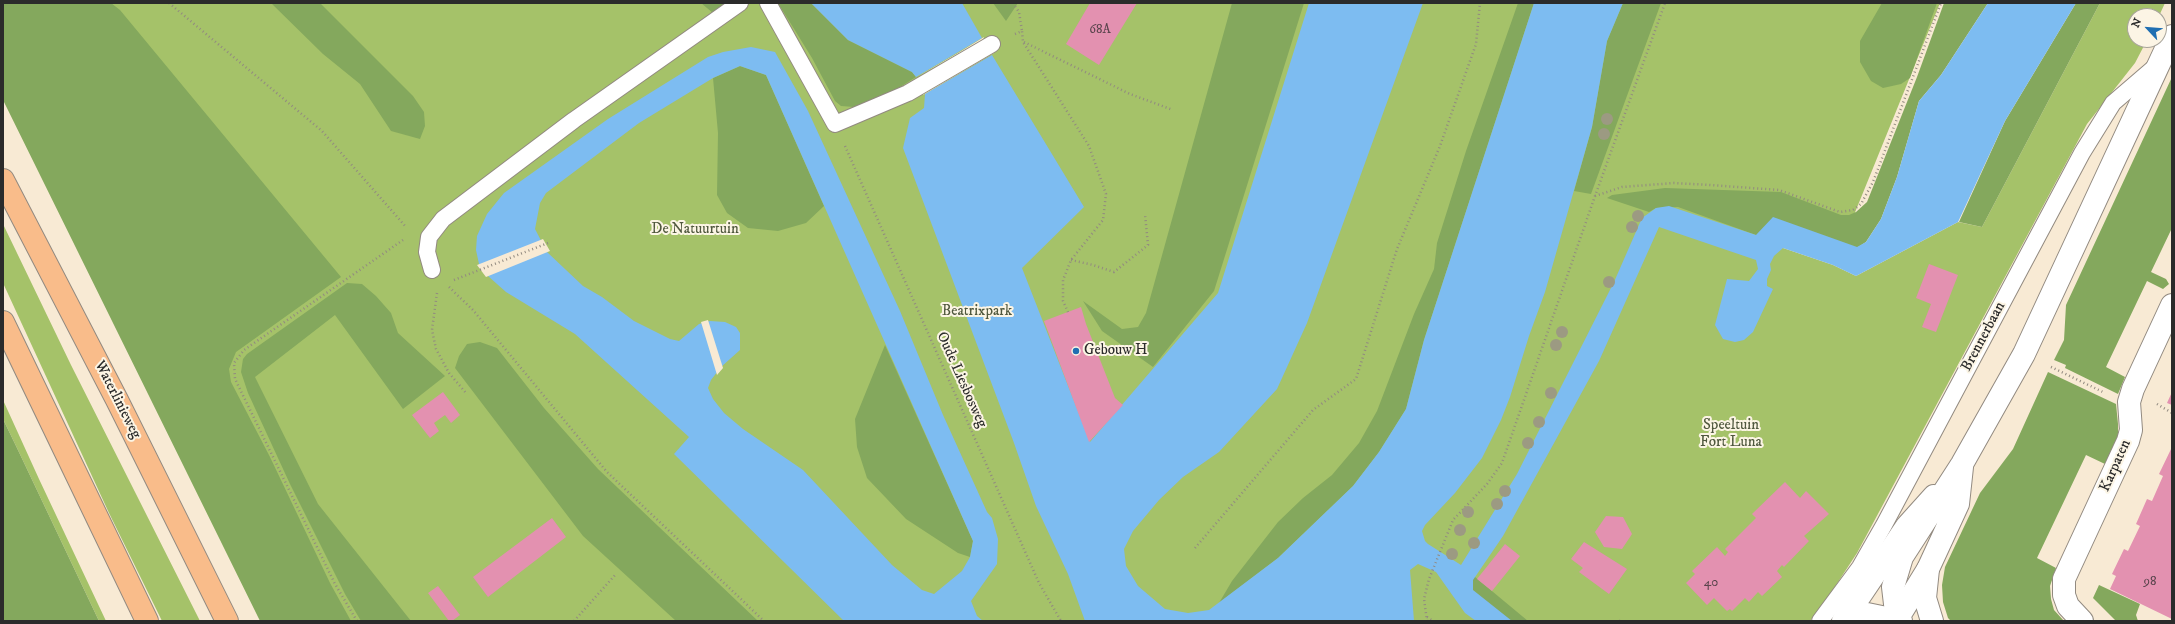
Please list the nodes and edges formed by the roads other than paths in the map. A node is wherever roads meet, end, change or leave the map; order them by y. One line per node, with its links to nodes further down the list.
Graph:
1 (740, 3): 7 (lane)
2 (768, 3): 4 (lane)
3 (2172, 36): 5 (street, Brennerbaan)
4 (992, 44)
5 (2160, 62): 10 (street, Brennerbaan); 15 (lane, Brennerbaan)
6 (3, 180): 14 (main road, Waterlinieweg)
7 (432, 270)
8 (2172, 305): 19 (street, Karpaten)
9 (3, 322): 13 (main road)
10 (1962, 464): 11 (street, Brennerbaan); 12 (street, Brennerbaan); 16 (street, Brennerbaan)
11 (1928, 569): 12 (street, Brennerbaan); 18 (street, Brennerbaan)
12 (1898, 620): 17 (street)
13 (147, 621)
14 (227, 621)
15 (1820, 621)
16 (1843, 621)
17 (1851, 621)
18 (1932, 621)
19 (2082, 621)

